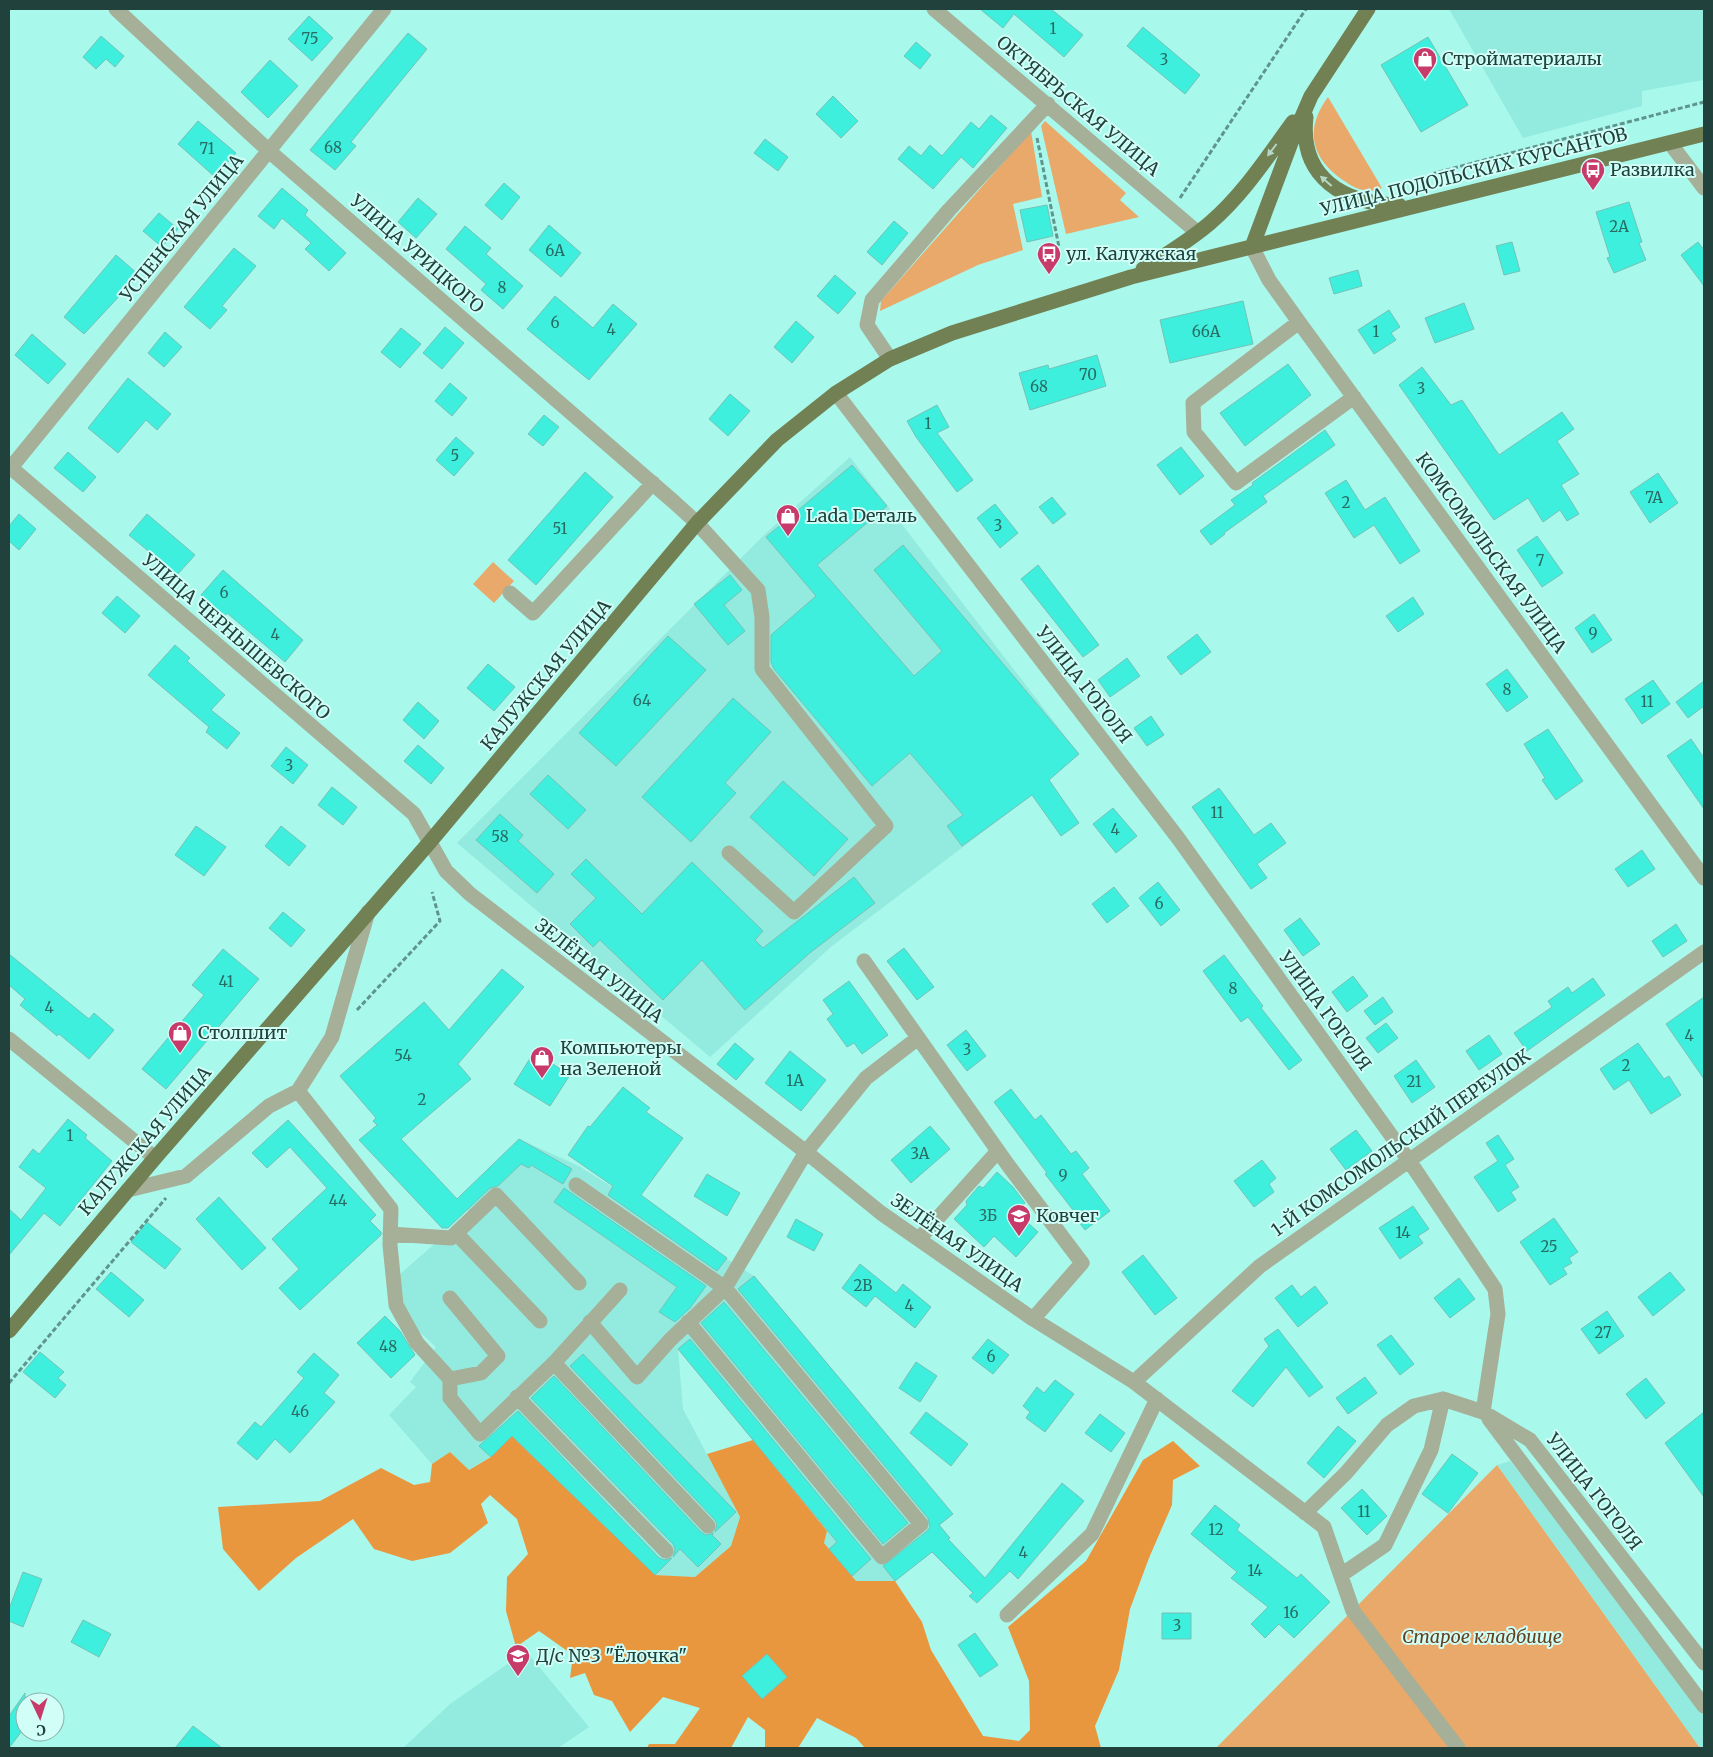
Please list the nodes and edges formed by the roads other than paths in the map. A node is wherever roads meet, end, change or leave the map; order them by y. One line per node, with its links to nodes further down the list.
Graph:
1 (116, 9): 9 (street, УЛИЦА УРИЦКОГО)
2 (384, 9): 9 (street, УСПЕНСКАЯ УЛИЦА)
3 (934, 9): 6 (street, ОКТЯБРЬСКАЯ УЛИЦА)
4 (1368, 9): 5 (main road)
5 (1311, 96): 11 (main road, one-way to 5); 12 (main road, one-way to 12); 13 (main road)
6 (1048, 104): 12 (street, ОКТЯБРЬСКАЯ УЛИЦА); 16 (street)
7 (1704, 134): 8 (main road, УЛИЦА ПОДОЛЬСКИХ КУРСАНТОВ)
8 (1670, 143): 10 (street); 11 (main road, УЛИЦА ПОДОЛЬСКИХ КУРСАНТОВ)
9 (269, 151): 19 (street, УСПЕНСКАЯ УЛИЦА); 20 (street, УЛИЦА УРИЦКОГО)
10 (1704, 188)
11 (1422, 204): 13 (main road, УЛИЦА ПОДОЛЬСКИХ КУРСАНТОВ)
12 (1197, 232): 14 (main road)
13 (1252, 247): 14 (main road, КАЛУЖСКАЯ УЛИЦА); 15 (street, КОМСОМОЛЬСКАЯ УЛИЦА)
14 (1130, 277): 16 (main road, КАЛУЖСКАЯ УЛИЦА)
15 (1299, 322): 18 (street, КОМСОМОЛЬСКАЯ УЛИЦА); 18 (street)
16 (890, 359): 17 (main road, КАЛУЖСКАЯ УЛИЦА)
17 (836, 393): 21 (main road, КАЛУЖСКАЯ УЛИЦА); 35 (street, УЛИЦА ГОГОЛЯ)
18 (1354, 397): 25 (street, КОМСОМОЛЬСКАЯ УЛИЦА)
19 (9, 468): 23 (street, УЛИЦА ЧЕРНЫШЕВСКОГО)
20 (652, 483): 21 (street, УЛИЦА УРИЦКОГО); 22 (street)
21 (697, 523): 23 (main road, КАЛУЖСКАЯ УЛИЦА); 24 (street, УЛИЦА УРИЦКОГО)
22 (510, 593)
23 (429, 843): 26 (main road, КАЛУЖСКАЯ УЛИЦА); 33 (street, ЗЕЛЁНАЯ УЛИЦА)
24 (729, 853)
25 (1704, 878)
26 (368, 912): 31 (street); 34 (main road, КАЛУЖСКАЯ УЛИЦА)
27 (1704, 952): 35 (street, 1-Й КОМСОМОЛЬСКИЙ ПЕРЕУЛОК)
28 (864, 960): 29 (street)
29 (918, 1038): 32 (street); 33 (street)
30 (9, 1039): 34 (street)
31 (298, 1091): 37 (street); 39 (street)
32 (998, 1151): 40 (street); 45 (street)
33 (806, 1152): 40 (street, ЗЕЛЁНАЯ УЛИЦА); 42 (street)
34 (155, 1158): 37 (main road, КАЛУЖСКАЯ УЛИЦА)
35 (1408, 1159): 52 (street, 1-Й КОМСОМОЛЬСКИЙ ПЕРЕУЛОК); 56 (street, УЛИЦА ГОГОЛЯ)
36 (576, 1185): 42 (street)
37 (128, 1190): 49 (main road, КАЛУЖСКАЯ УЛИЦА)
38 (456, 1233): 39 (street); 41 (street); 46 (street)
39 (390, 1234): 51 (street)
40 (919, 1239): 45 (street, ЗЕЛЁНАЯ УЛИЦА)
41 (579, 1283)
42 (725, 1288): 48 (street); 48 (street)
43 (620, 1290): 47 (street)
44 (450, 1298): 51 (street)
45 (1033, 1319): 52 (street, ЗЕЛЁНАЯ УЛИЦА)
46 (540, 1321)
47 (590, 1322): 48 (street); 50 (street)
48 (688, 1322)
49 (9, 1331)
50 (554, 1363): 53 (street); 58 (street)
51 (450, 1379): 53 (street)
52 (1134, 1382): 54 (street, ЗЕЛЁНАЯ УЛИЦА)
53 (518, 1397): 59 (street)
54 (1157, 1399): 57 (street, ЗЕЛЁНАЯ УЛИЦА); 61 (street)
55 (1443, 1399): 56 (street); 57 (street); 60 (street)
56 (1483, 1412): 62 (street, УЛИЦА ГОГОЛЯ); 63 (street)
57 (1306, 1513): 60 (street, ЗЕЛЁНАЯ УЛИЦА)
58 (708, 1526)
59 (666, 1551)
60 (1341, 1575): 64 (street, ЗЕЛЁНАЯ УЛИЦА)
61 (1007, 1615)
62 (1704, 1663)
63 (1704, 1706)
64 (1458, 1748)

